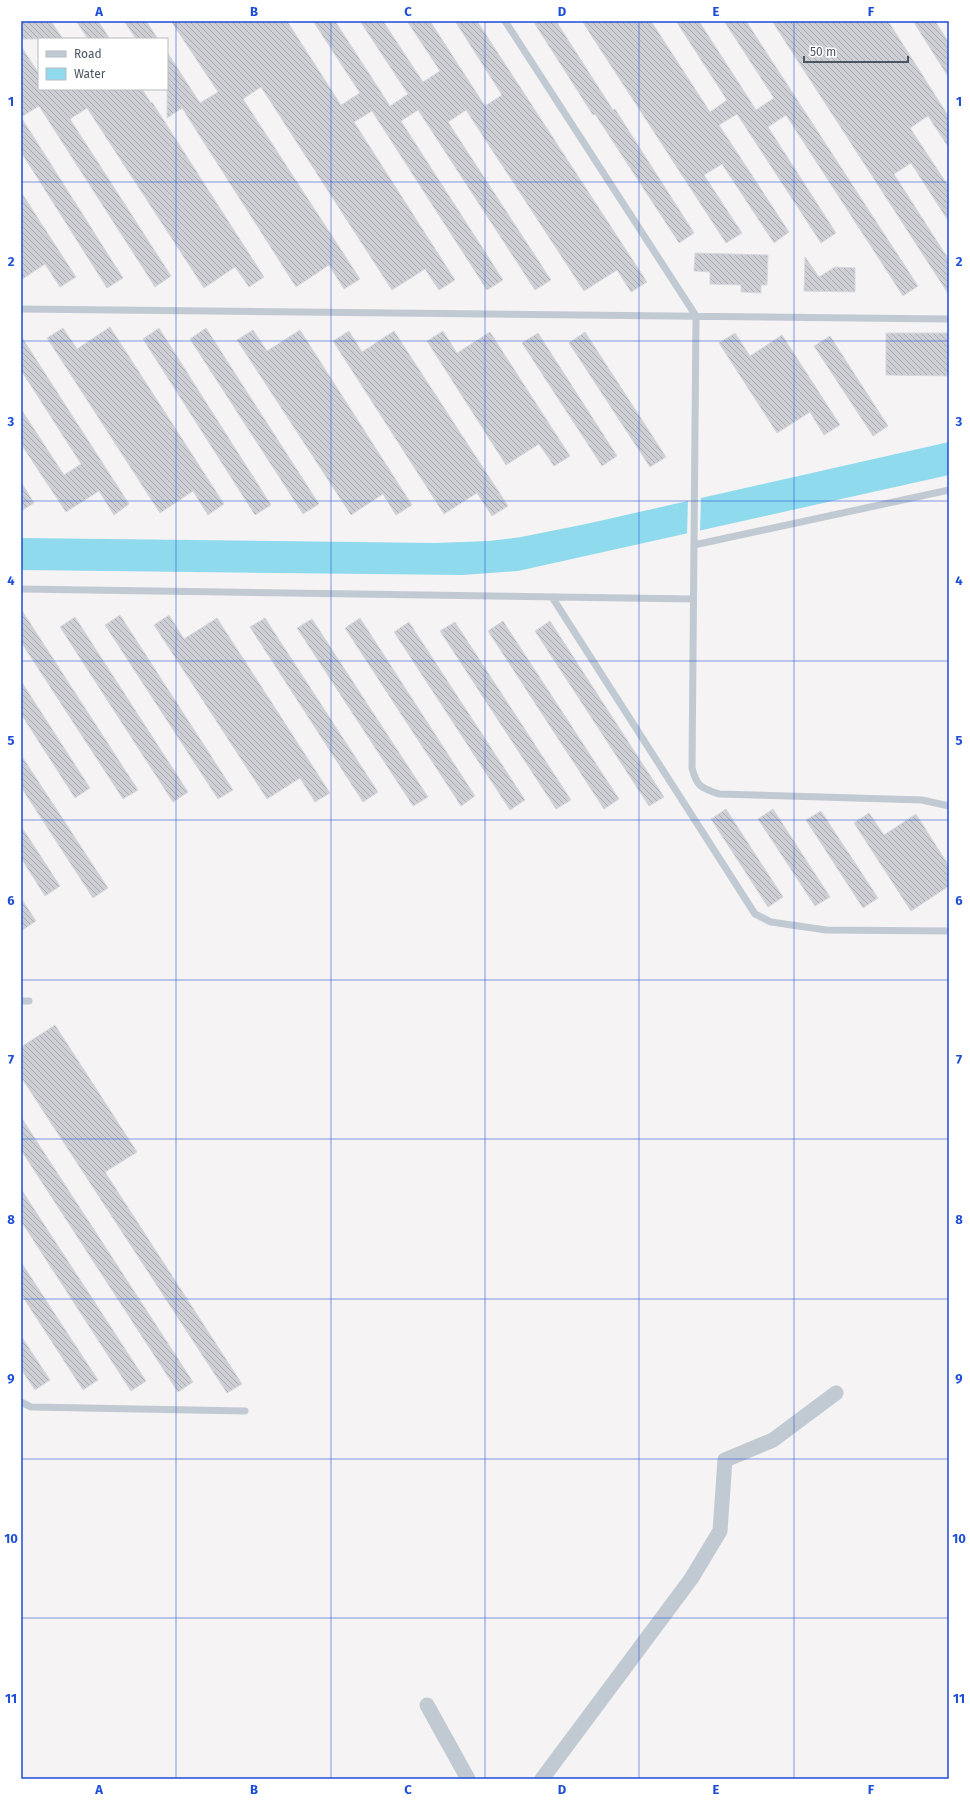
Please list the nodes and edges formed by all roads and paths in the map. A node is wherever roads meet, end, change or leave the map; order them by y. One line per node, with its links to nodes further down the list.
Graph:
1 (505, 21): 3 (lane)
2 (21, 309): 3 (lane)
3 (696, 316): 4 (lane); 6 (lane)
4 (949, 319)
5 (949, 490): 6 (lane)
6 (694, 545): 9 (lane)
7 (21, 589): 8 (lane)
8 (552, 597): 9 (lane); 11 (lane)
9 (693, 599): 10 (lane)
10 (949, 806)
11 (949, 931)
12 (21, 1001): 13 (lane)
13 (29, 1001)
14 (836, 1393): 19 (street)
15 (21, 1402): 16 (lane)
16 (245, 1411)
17 (427, 1705): 18 (street)
18 (468, 1779)
19 (542, 1779)

